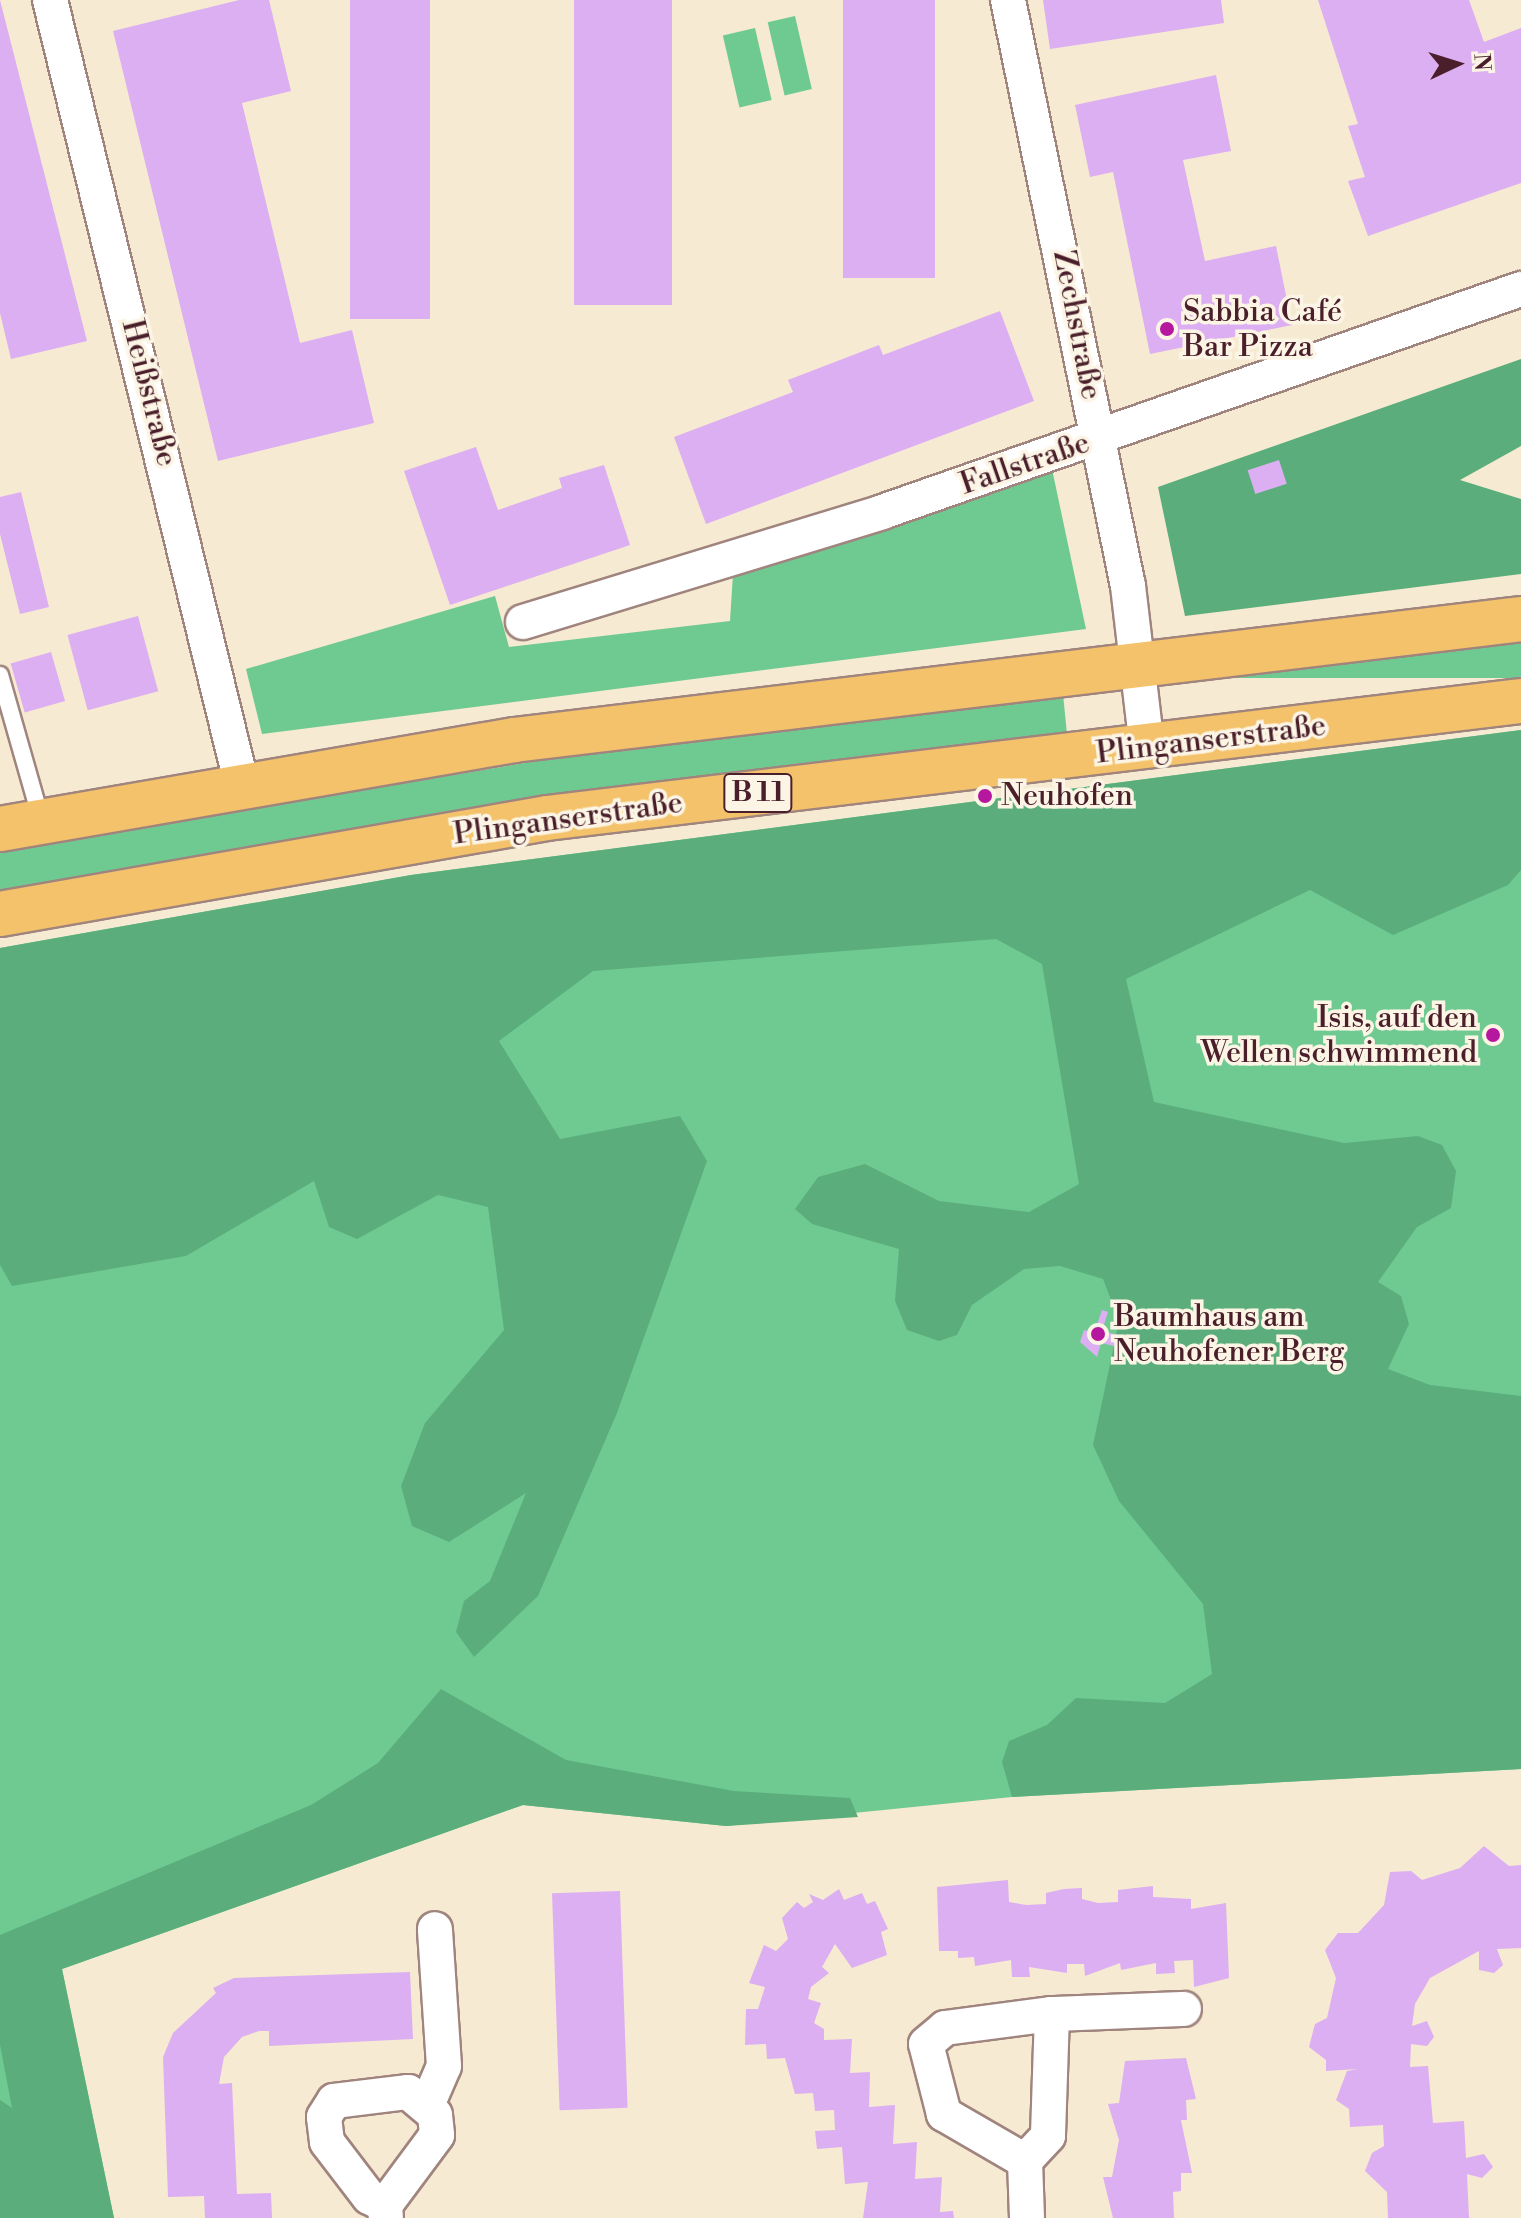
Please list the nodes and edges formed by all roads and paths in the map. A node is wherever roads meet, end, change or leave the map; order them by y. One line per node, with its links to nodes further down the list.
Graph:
1 (50, 0): 11 (street, Heißstraße)
2 (1008, 0): 4 (street, Zechstraße)
3 (1521, 289): 4 (street, Fallstraße)
4 (1101, 438): 6 (street, Fallstraße); 7 (street, Zechstraße)
5 (1521, 619): 7 (main road)
6 (523, 622)
7 (1138, 666): 10 (street, Zechstraße); 11 (main road)
8 (0, 675): 12 (lane)
9 (1521, 701): 10 (main road, Plinganserstraße / B 11)
10 (1147, 748): 13 (main road, Plinganserstraße / B 11)
11 (242, 786): 12 (main road)
12 (21, 826)
13 (0, 914)
14 (435, 1929): 17 (street)
15 (1184, 2009): 16 (street)
16 (1052, 2014): 18 (street); 18 (street)
17 (428, 2103): 19 (street); 19 (street)
18 (1025, 2161): 20 (street)
19 (386, 2212)
20 (1027, 2218)

